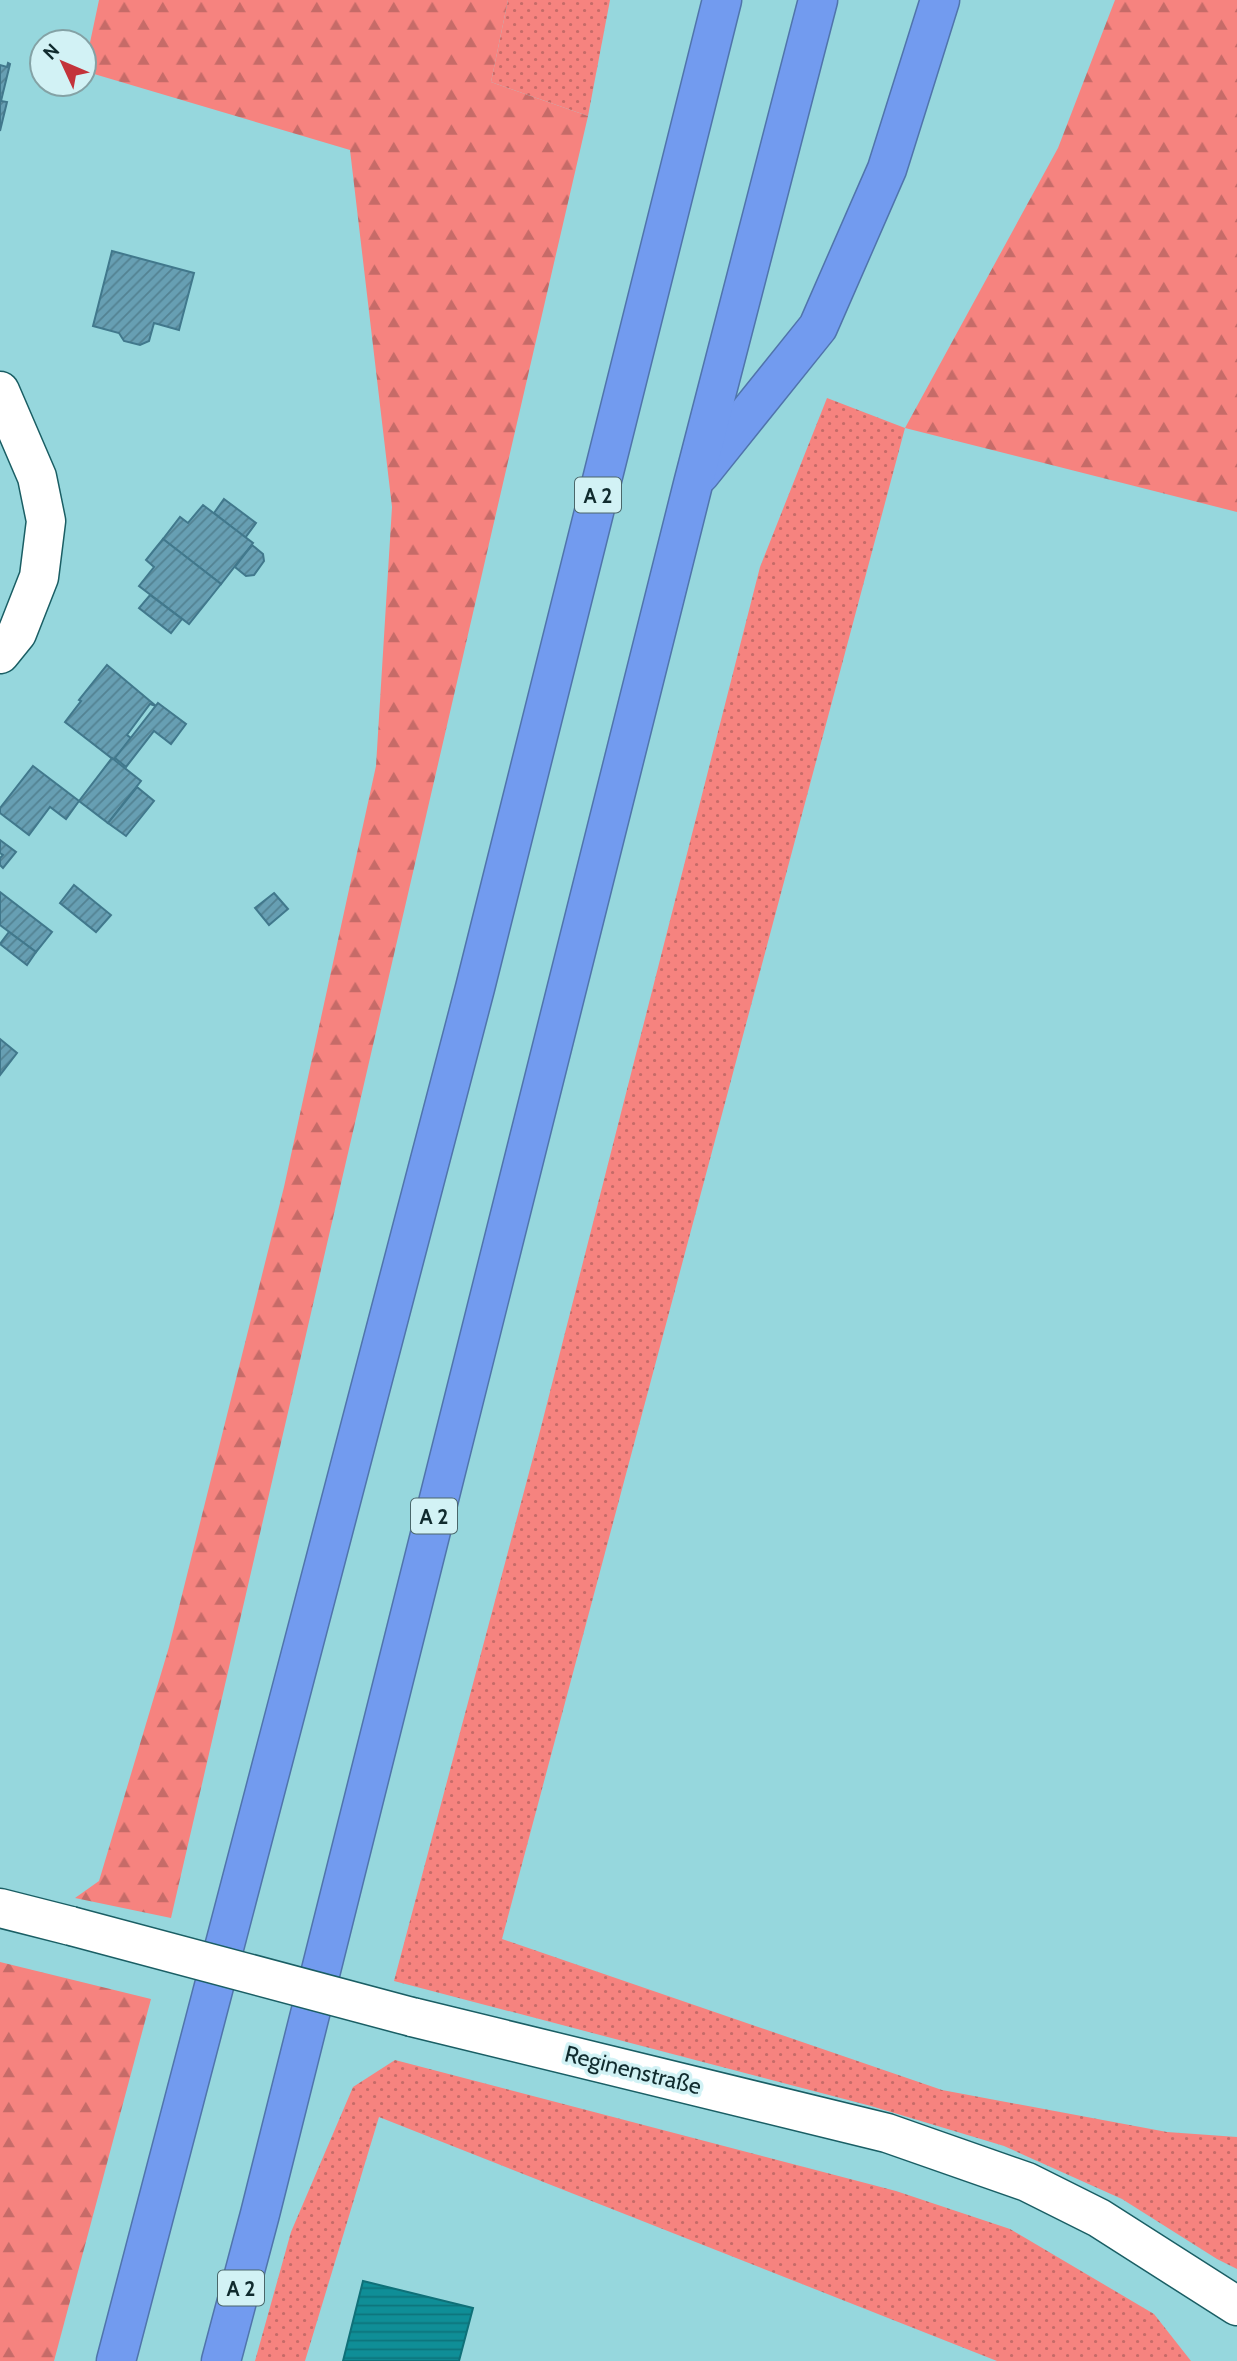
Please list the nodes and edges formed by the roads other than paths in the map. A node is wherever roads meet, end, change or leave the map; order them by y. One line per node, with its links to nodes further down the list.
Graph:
1 (722, 0): 9 (highway, A 2)
2 (818, 0): 5 (highway, A 2)
3 (940, 0): 5 (highway)
4 (0, 391): 6 (street)
5 (693, 484): 10 (highway, A 2)
6 (0, 654)
7 (0, 1908): 8 (street, Reginenstraße, bridge)
8 (1237, 2306)
9 (116, 2361)
10 (221, 2361)

